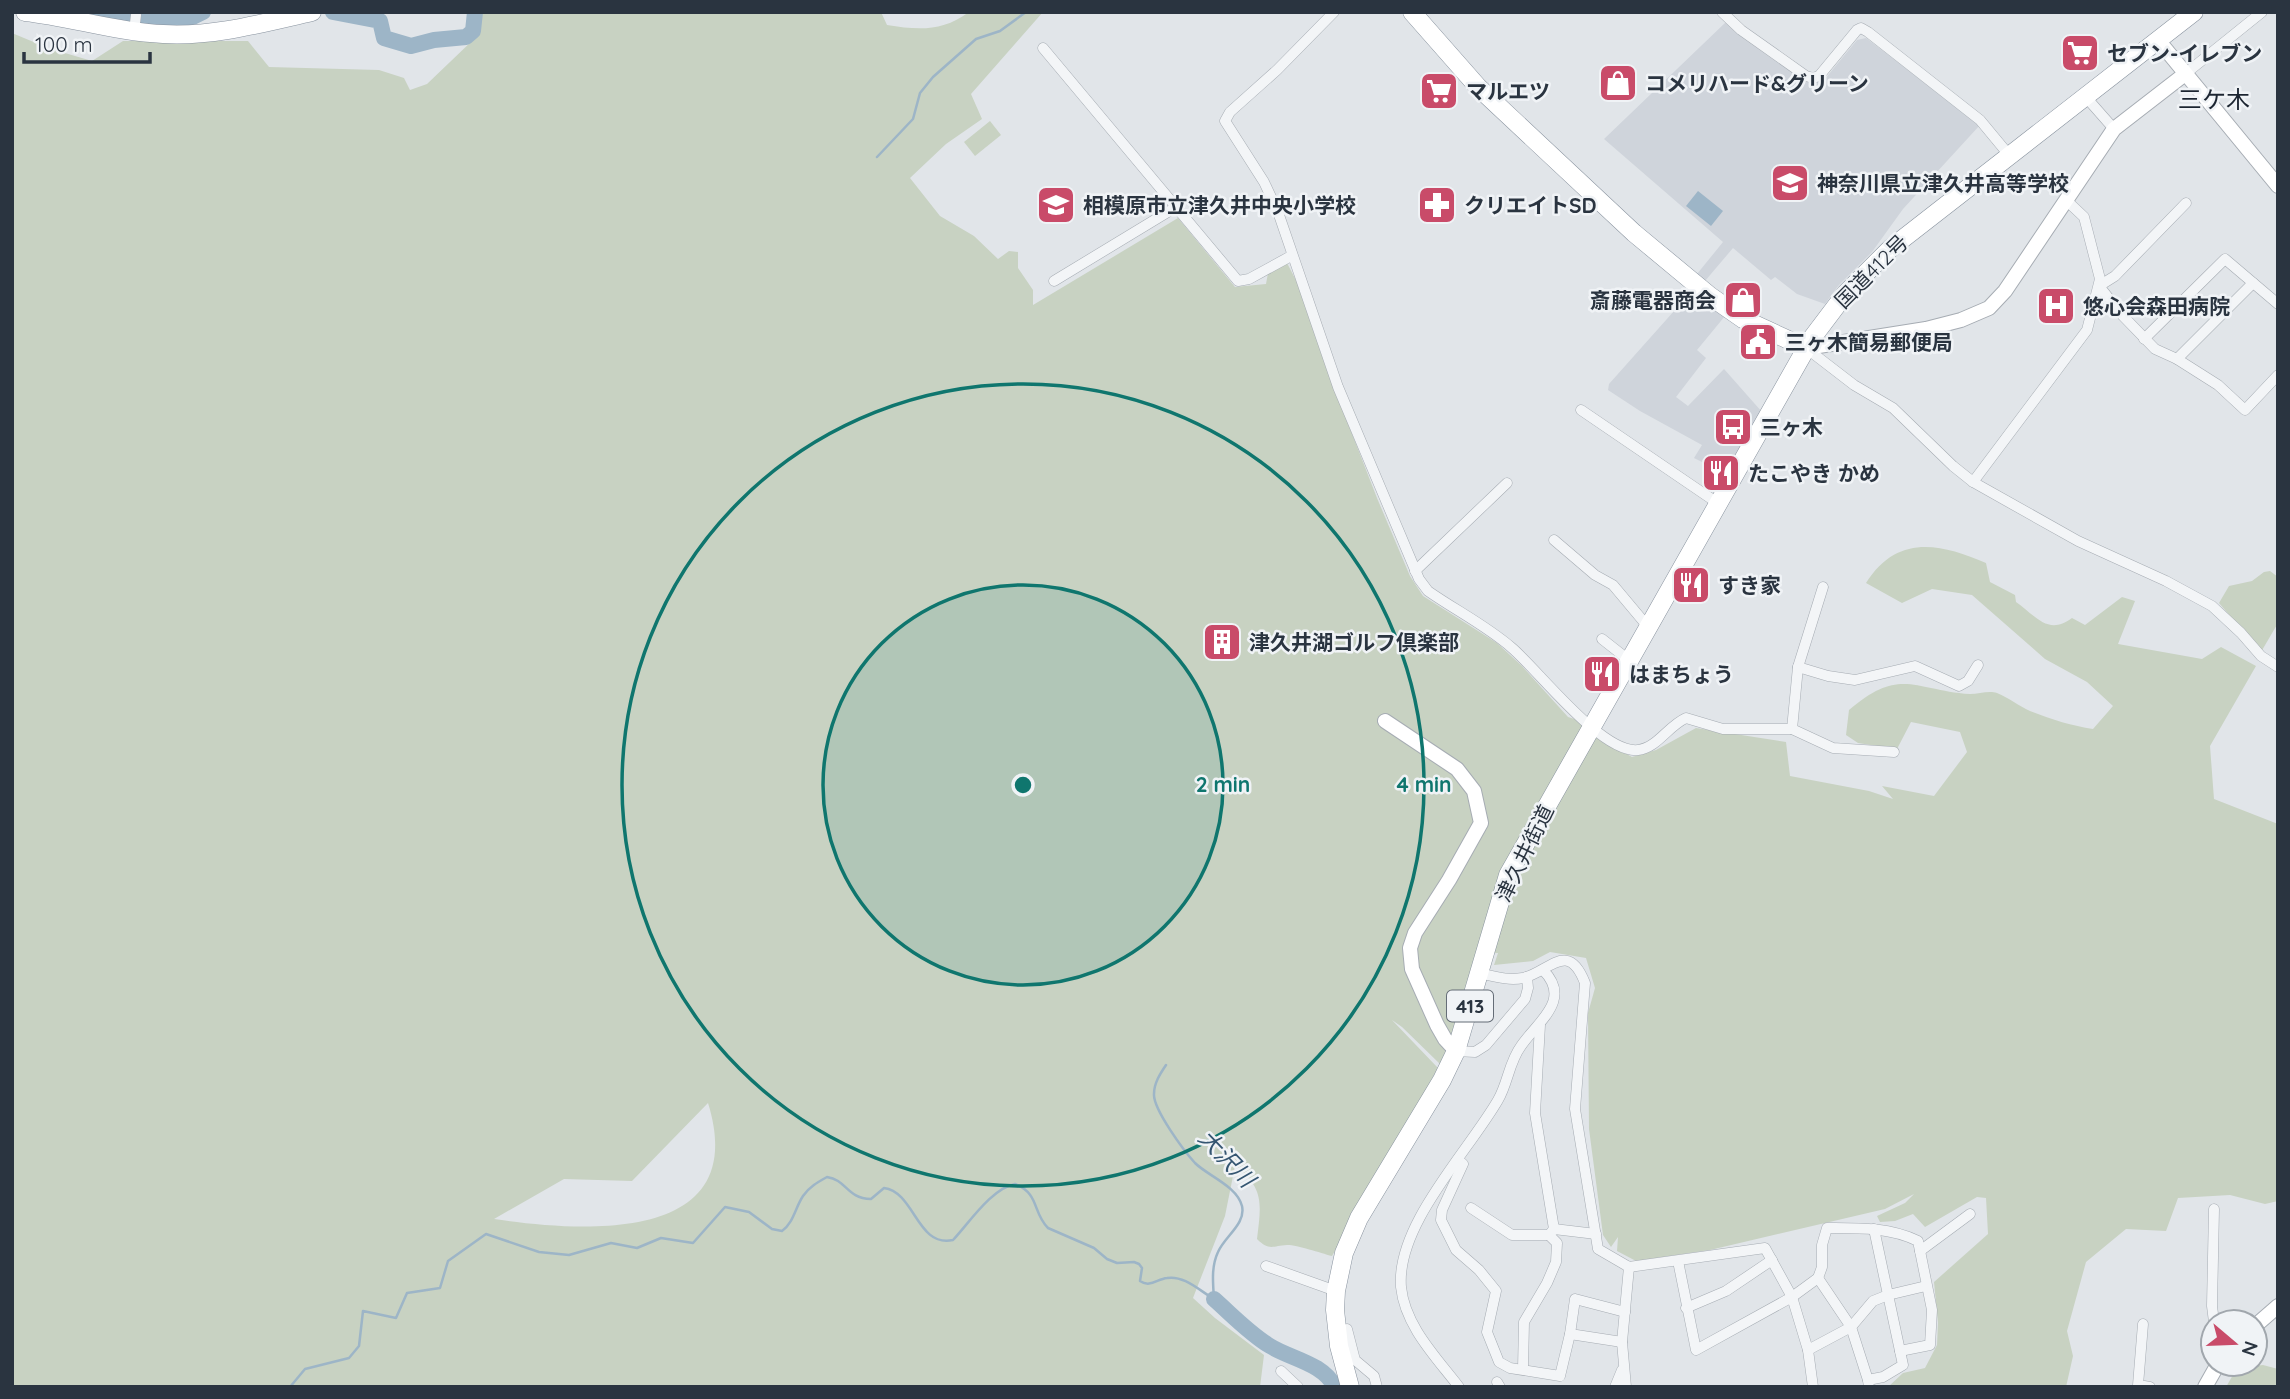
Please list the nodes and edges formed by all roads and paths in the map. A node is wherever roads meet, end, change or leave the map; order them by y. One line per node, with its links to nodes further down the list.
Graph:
1 (25, 12): 8 (highway)
2 (312, 12): 8 (highway)
3 (1334, 12): 19 (street)
4 (1412, 12): 25 (highway)
5 (1722, 12): 14 (street)
6 (2194, 12): 9 (highway, 国道412号)
7 (2262, 12): 11 (street)
8 (100, 20)
9 (2158, 40): 11 (street); 12 (highway, 国道412号)
10 (1043, 48): 18 (street)
11 (2185, 74): 13 (street); 15 (street)
12 (2085, 96): 13 (street); 14 (highway, 国道412号)
13 (2114, 129): 16 (street)
14 (2009, 155): 25 (highway, 国道412号)
15 (2278, 186)
16 (2066, 200): 22 (street); 25 (street)
17 (2186, 204): 22 (street)
18 (1176, 207): 19 (street); 20 (street)
19 (1291, 256): 33 (street)
20 (1054, 281)
21 (2253, 283): 23 (street); 24 (street); 26 (street)
22 (2099, 286): 24 (street); 29 (street)
23 (2278, 304)
24 (2144, 339): 26 (street)
25 (1806, 348): 29 (street); 31 (highway, 津久井街道 / 413)
26 (2176, 359): 27 (street)
27 (2278, 375)
28 (1581, 410): 31 (street)
29 (1973, 482): 40 (street)
30 (1507, 483): 33 (street)
31 (1719, 504): 35 (highway, 津久井街道 / 413)
32 (1554, 540): 35 (street)
33 (1415, 571): 42 (street)
34 (1823, 587): 39 (street)
35 (1649, 628): 37 (highway, 津久井街道 / 413)
36 (1602, 639): 37 (street)
37 (1630, 661): 42 (highway, 津久井街道 / 413)
38 (1978, 665): 39 (street)
39 (1798, 667): 43 (street)
40 (2278, 667)
41 (1385, 722): 49 (street)
42 (1592, 727): 43 (street); 46 (highway, 津久井街道 / 413)
43 (1792, 729): 44 (street)
44 (1894, 752)
45 (1543, 971): 47 (street); 48 (street); 56 (street)
46 (1478, 973): 47 (street); 49 (highway, 津久井街道 / 413)
47 (1527, 977): 49 (street)
48 (1540, 1024): 50 (street); 55 (street)
49 (1456, 1051): 64 (highway, 津久井街道 / 413)
50 (1458, 1160): 78 (street); 84 (street)
51 (1471, 1208): 55 (street)
52 (2214, 1209): 68 (street)
53 (1970, 1214): 57 (street)
54 (1874, 1228): 57 (street); 62 (street); 65 (street)
55 (1552, 1232): 56 (street); 78 (street)
56 (1596, 1234): 61 (street)
57 (1920, 1251): 63 (street)
58 (1678, 1261): 59 (street); 61 (street); 67 (street)
59 (1772, 1261): 66 (street); 67 (street)
60 (1266, 1266): 64 (street)
61 (1629, 1267): 69 (street)
62 (1818, 1278): 66 (street); 71 (street)
63 (1926, 1286): 65 (street); 76 (street)
64 (1336, 1291): 82 (highway, 津久井街道 / 413)
65 (1888, 1295): 71 (street); 76 (street)
66 (1792, 1297): 67 (street); 75 (street)
67 (1686, 1308)
68 (2212, 1308)
69 (1625, 1312): 73 (street); 74 (street)
70 (2143, 1324): 88 (street)
71 (1851, 1327): 75 (street); 80 (street)
72 (1347, 1329): 83 (street)
73 (1570, 1334): 74 (street); 78 (street)
74 (1622, 1342): 77 (street)
75 (1808, 1350): 87 (street)
76 (1900, 1351): 80 (street)
77 (1623, 1367): 85 (street); 86 (street)
78 (1523, 1369)
79 (1281, 1371): 81 (street)
80 (1868, 1384)
81 (1298, 1387)
82 (1350, 1387)
83 (1377, 1387)
84 (1459, 1387)
85 (1615, 1387)
86 (1626, 1387)
87 (1813, 1387)
88 (2150, 1387)

